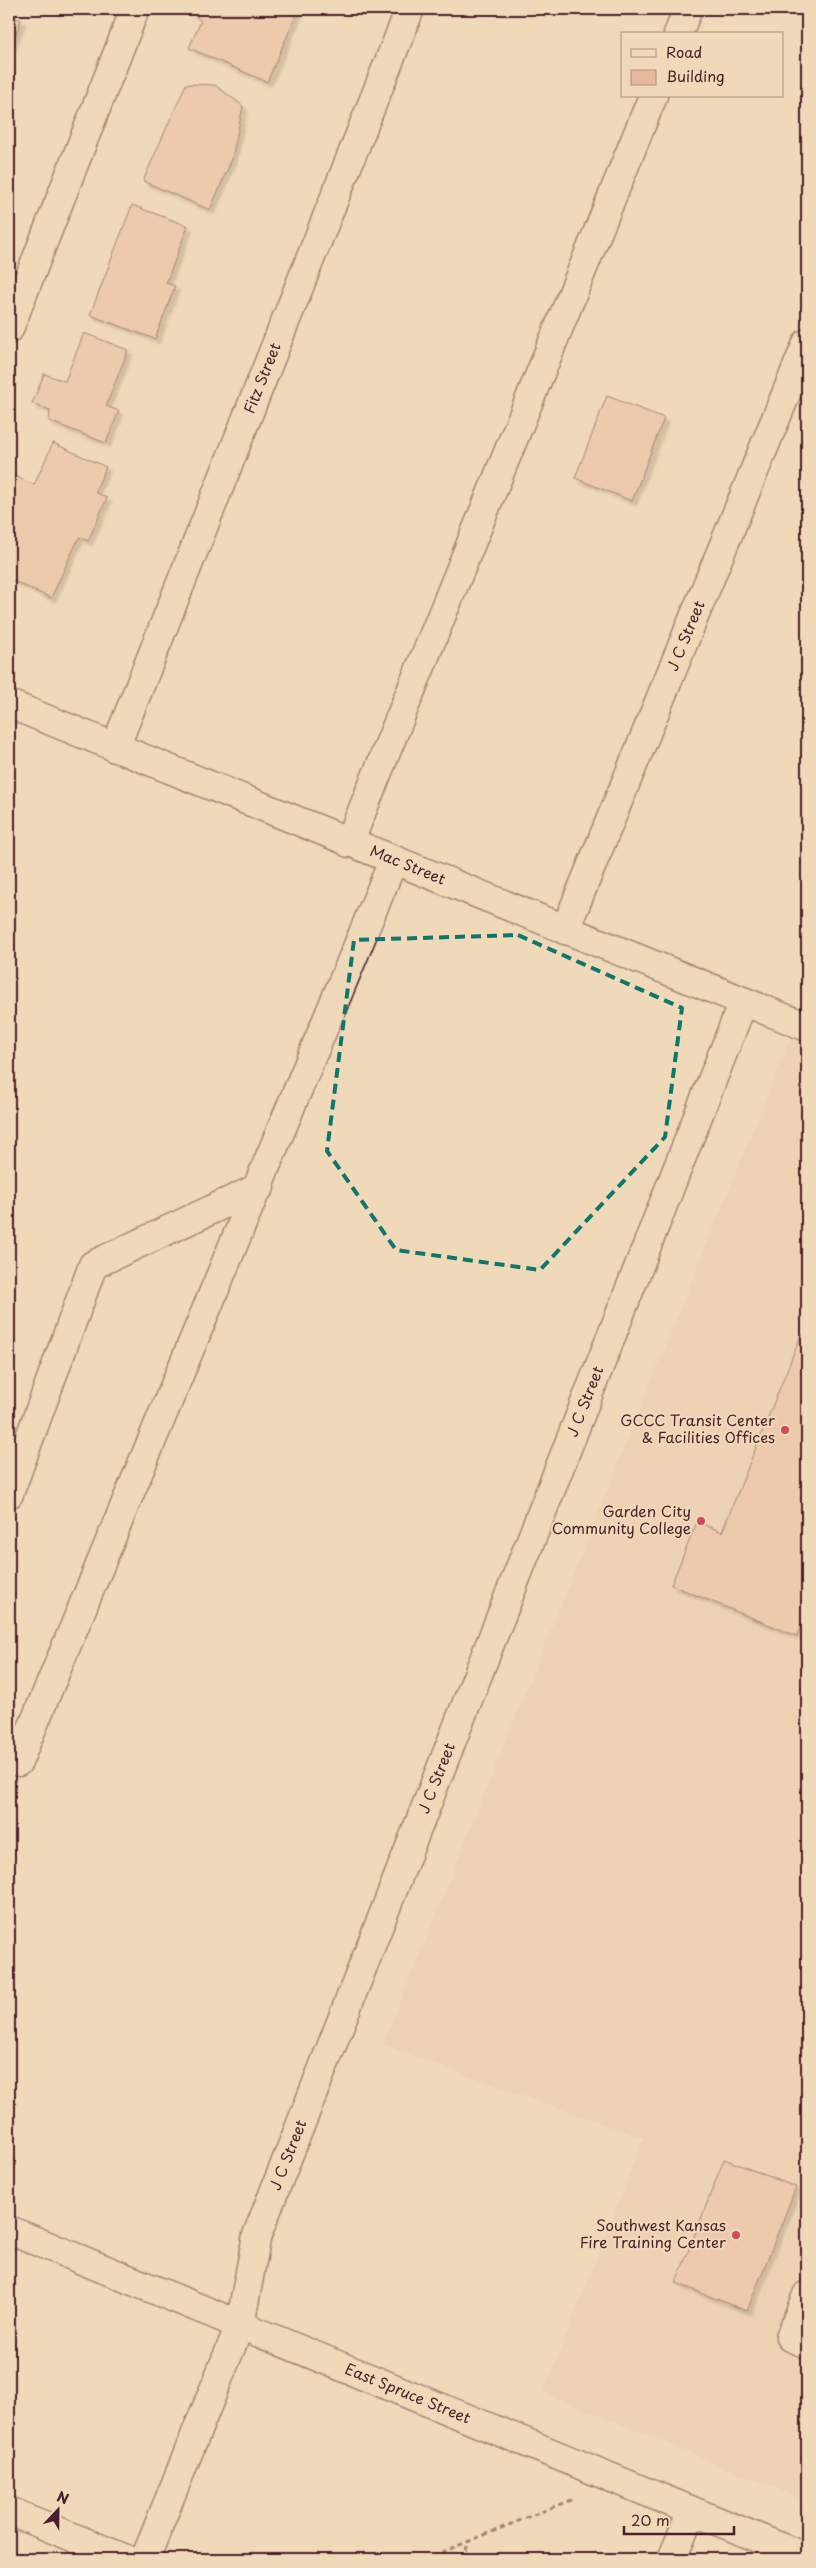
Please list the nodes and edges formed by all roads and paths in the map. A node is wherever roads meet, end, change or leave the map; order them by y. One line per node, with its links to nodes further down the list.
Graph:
1 (134, 9): 6 (street)
2 (410, 9): 9 (street, Fitz Street)
3 (688, 9): 4 (street)
4 (679, 32)
5 (651, 98): 10 (street)
6 (9, 329)
7 (807, 343): 12 (street, J C Street)
8 (9, 704): 9 (street, Mac Street)
9 (115, 748): 10 (street, Mac Street)
10 (349, 843): 11 (street, Mac Street)
11 (393, 861): 12 (street, Mac Street); 15 (street)
12 (565, 930): 13 (street, Mac Street)
13 (742, 1002): 14 (street, Mac Street); 20 (street, J C Street)
14 (807, 1027)
15 (260, 1187): 16 (street); 17 (street)
16 (9, 1494)
17 (9, 1757)
18 (9, 2230): 20 (street, East Spruce Street)
19 (807, 2295): 21 (street)
20 (240, 2325): 24 (street, East Spruce Street); 28 (street, J C Street)
21 (807, 2344)
22 (576, 2498): 25 (path)
23 (9, 2511): 27 (street)
24 (692, 2511): 26 (street, East Spruce Street); 31 (street)
25 (469, 2541): 29 (path); 30 (path)
26 (807, 2558)
27 (126, 2559)
28 (145, 2559)
29 (425, 2559)
30 (462, 2559)
31 (672, 2559)

